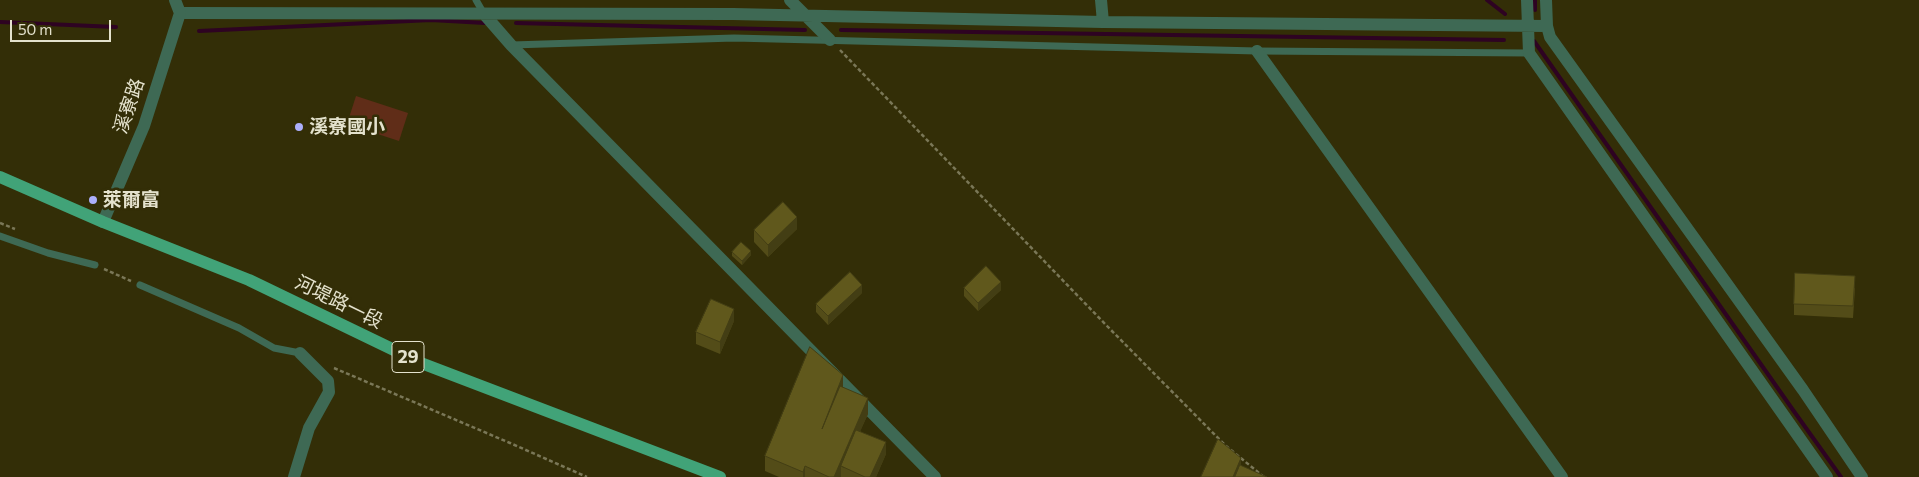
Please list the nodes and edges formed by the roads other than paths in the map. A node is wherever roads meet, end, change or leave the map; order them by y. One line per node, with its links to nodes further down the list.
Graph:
1 (176, 0): 7 (street)
2 (476, 0): 8 (lane)
3 (790, 0): 9 (street)
4 (1101, 0): 10 (street)
5 (1527, 0): 11 (street)
6 (1546, 0): 12 (street)
7 (180, 12): 8 (street); 18 (street, 溪寮路)
8 (484, 14): 9 (street); 14 (street)
9 (807, 16): 10 (street); 13 (street)
10 (1103, 22): 11 (street)
11 (1527, 26): 12 (street); 16 (street)
12 (1546, 26): 28 (street)
13 (830, 40): 14 (lane); 15 (lane)
14 (511, 45): 25 (street)
15 (1257, 52): 16 (lane); 26 (street)
16 (1528, 53): 27 (street)
17 (0, 177): 18 (main road, 河堤路一段 / 29)
18 (102, 222): 24 (main road, 河堤路一段 / 29)
19 (0, 236): 20 (lane)
20 (95, 265)
21 (140, 284): 22 (lane)
22 (300, 354): 23 (street)
23 (294, 477)
24 (720, 477)
25 (935, 477)
26 (1562, 477)
27 (1827, 477)
28 (1862, 477)

